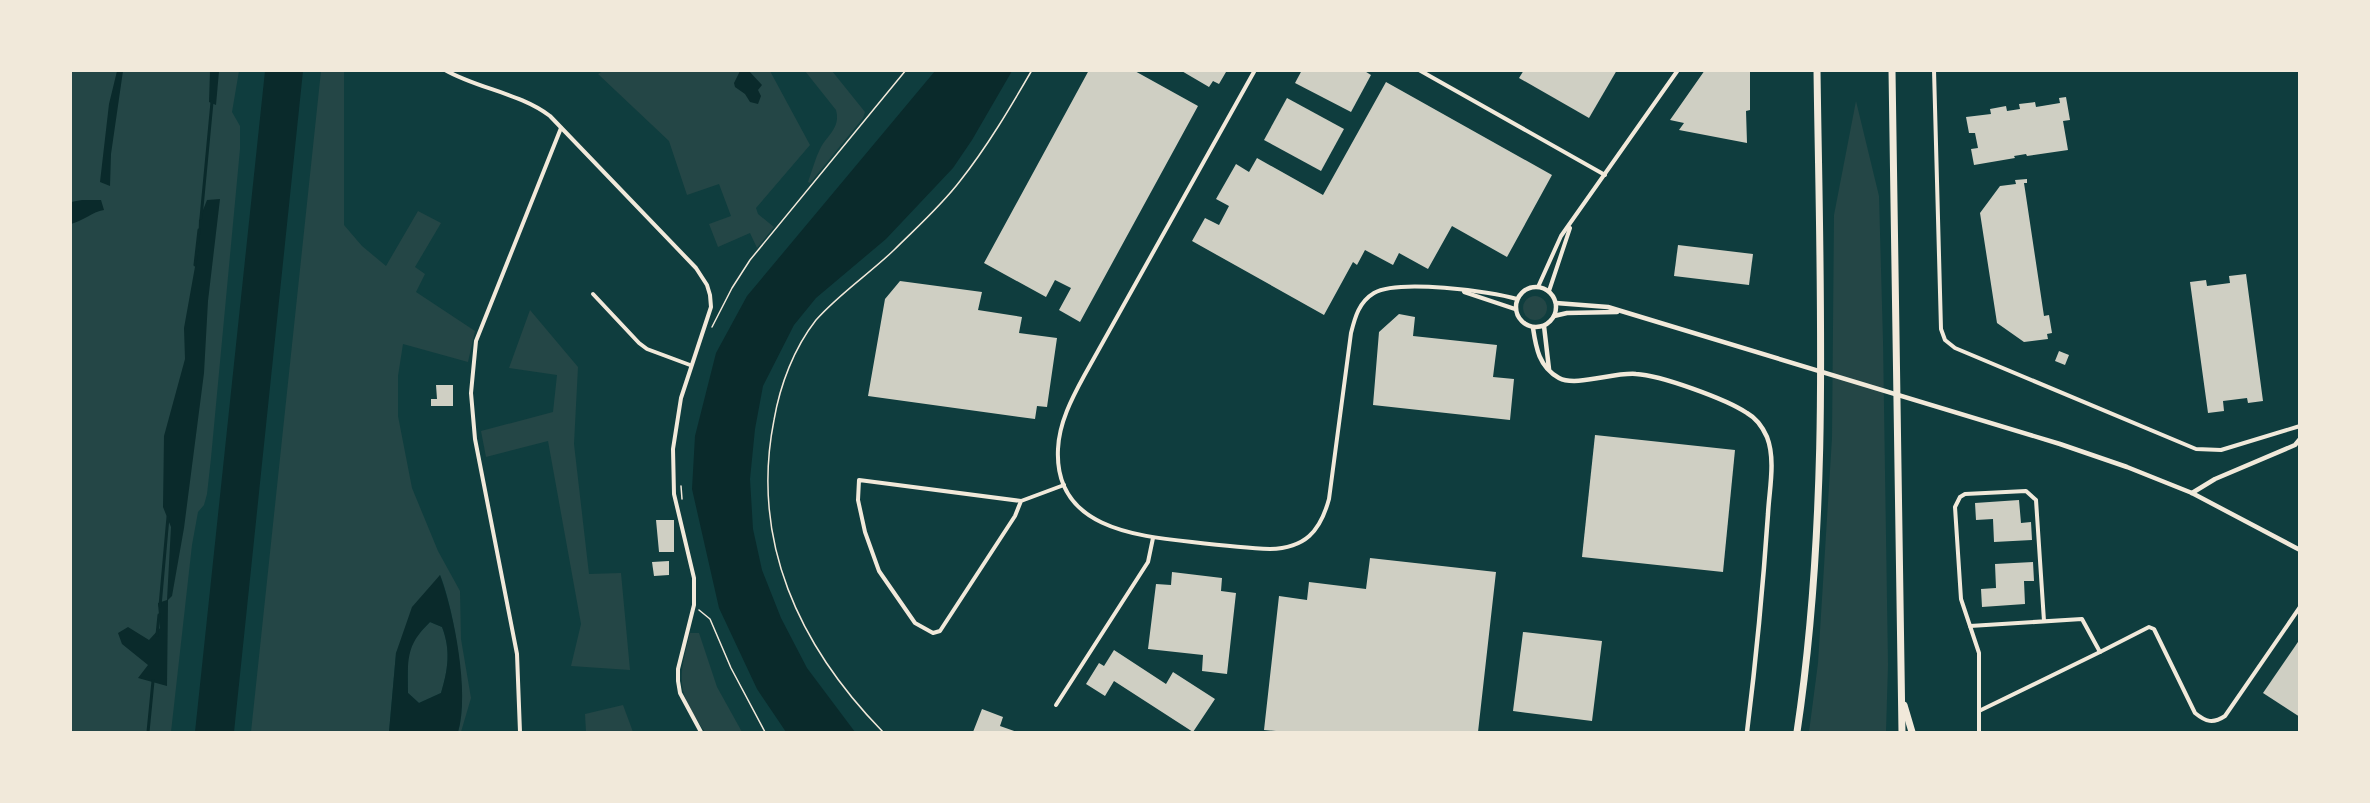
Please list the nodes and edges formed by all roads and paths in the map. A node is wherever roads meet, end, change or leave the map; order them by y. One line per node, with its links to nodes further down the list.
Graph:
1 (445, 70): 10 (street)
2 (906, 70): 24 (path)
3 (1032, 70): 47 (path)
4 (1255, 70): 30 (street)
5 (1419, 70): 11 (street)
6 (1678, 70): 11 (street)
7 (1817, 70): 49 (highway)
8 (1892, 70): 41 (highway)
9 (1934, 70): 27 (street)
10 (561, 128): 25 (street); 44 (street)
11 (1605, 175): 12 (street)
12 (1571, 224): 13 (street); 15 (street)
13 (1538, 287): 15 (street); 17 (street)
14 (1460, 291): 17 (street); 19 (street); 34 (street)
15 (1549, 291): 18 (street)
16 (593, 294): 25 (street)
17 (1517, 299): 19 (street)
18 (1556, 303): 20 (street); 21 (street)
19 (1515, 309): 23 (street)
20 (1626, 313): 21 (street); 31 (street)
21 (1554, 316): 22 (street)
22 (1544, 326): 23 (street); 26 (street)
23 (1533, 328): 26 (street)
24 (710, 332)
25 (690, 365): 36 (street)
26 (1549, 369): 48 (street)
27 (2300, 426)
28 (2300, 439): 31 (street)
29 (680, 477): 32 (path)
30 (1064, 485): 33 (street); 34 (street)
31 (2192, 493): 35 (street)
32 (682, 500)
33 (1021, 501): 33 (street)
34 (1153, 538): 42 (street)
35 (2300, 550)
36 (694, 605): 45 (street); 46 (path)
37 (2300, 607): 40 (street)
38 (2044, 621): 39 (street); 39 (street); 40 (street)
39 (1970, 626): 43 (street)
40 (2100, 652): 43 (street)
41 (1902, 700): 50 (highway); 51 (highway)
42 (1056, 705)
43 (1979, 711): 52 (street)
44 (520, 732)
45 (701, 732)
46 (765, 732)
47 (883, 732)
48 (1748, 732)
49 (1797, 732)
50 (1902, 732)
51 (1912, 732)
52 (1979, 732)

